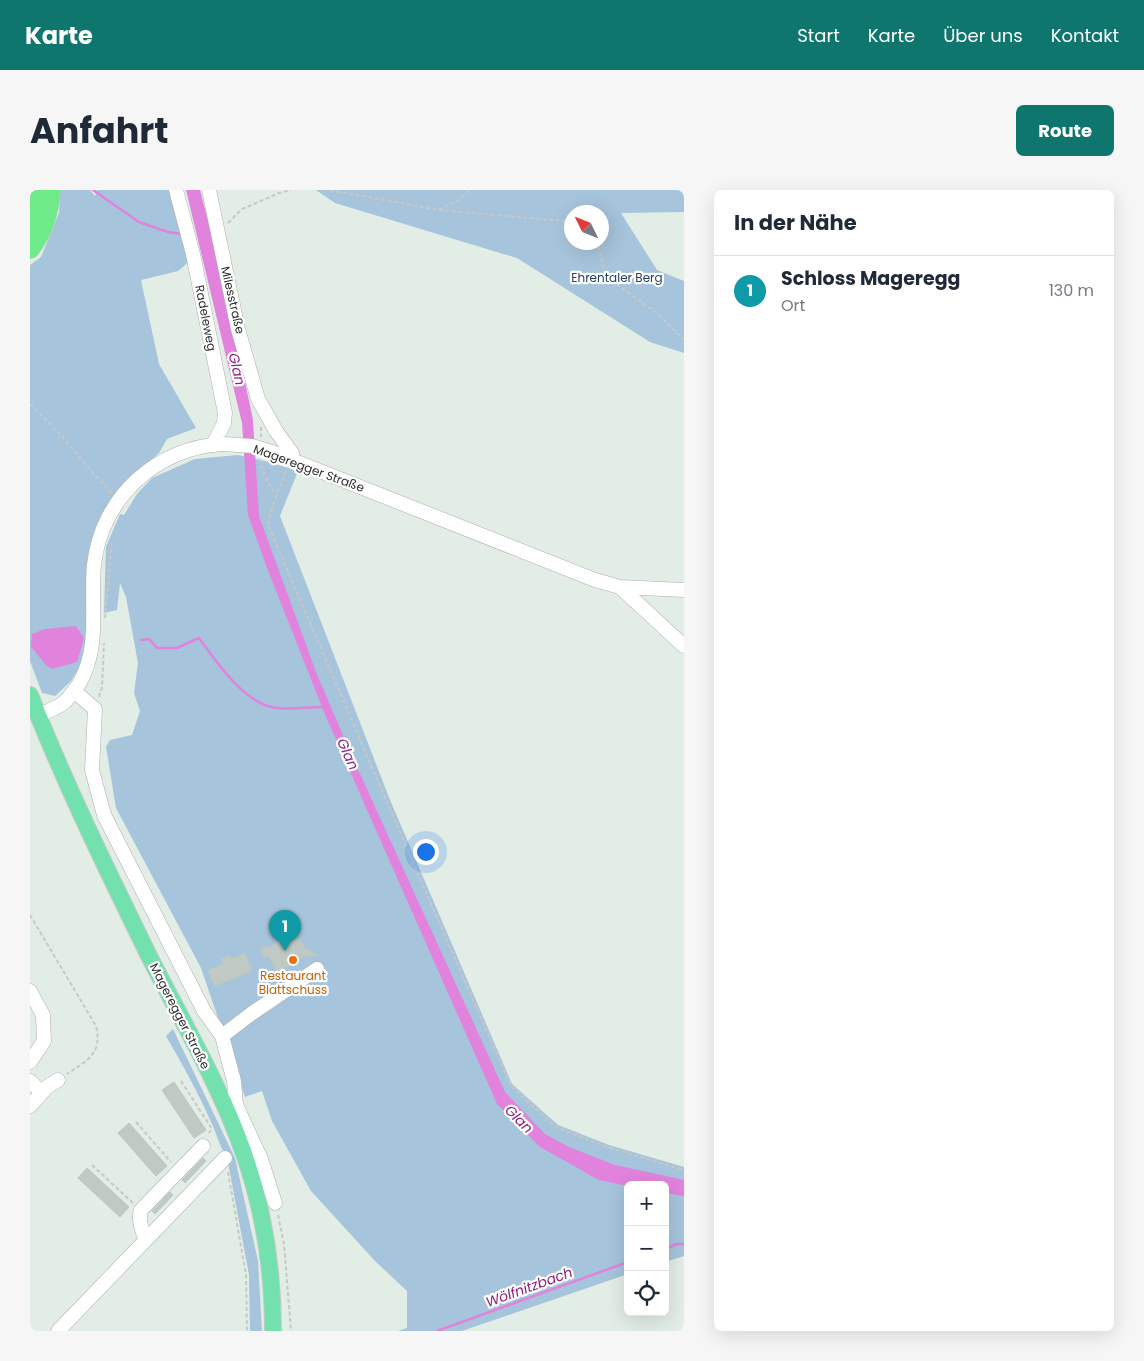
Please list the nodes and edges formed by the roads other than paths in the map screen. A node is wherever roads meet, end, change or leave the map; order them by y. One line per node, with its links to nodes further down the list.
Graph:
1 (36, 190): 5 (highway)
2 (51, 190): 6 (highway)
3 (176, 190): 7 (street, Radeleweg)
4 (209, 190): 8 (street, Milesstraße)
5 (30, 226)
6 (30, 249)
7 (218, 445): 8 (street, Mageregger Straße, bridge); 12 (street, Mageregger Straße)
8 (289, 464): 9 (street, Mageregger Straße)
9 (620, 587): 10 (street, Mageregger Straße); 11 (street)
10 (684, 590)
11 (684, 646)
12 (74, 691): 14 (street, Mageregger Straße); 17 (street)
13 (30, 695): 14 (main road, Mageregger Straße)
14 (38, 715): 28 (main road, Mageregger Straße)
15 (317, 969): 17 (street)
16 (30, 991): 18 (street)
17 (222, 1036): 25 (street)
18 (30, 1062)
19 (58, 1080): 21 (street)
20 (30, 1081): 21 (street)
21 (40, 1094): 22 (street)
22 (30, 1106)
23 (203, 1146): 26 (street)
24 (225, 1158): 26 (street)
25 (275, 1202)
26 (146, 1239): 27 (street)
27 (58, 1331)
28 (273, 1331)

